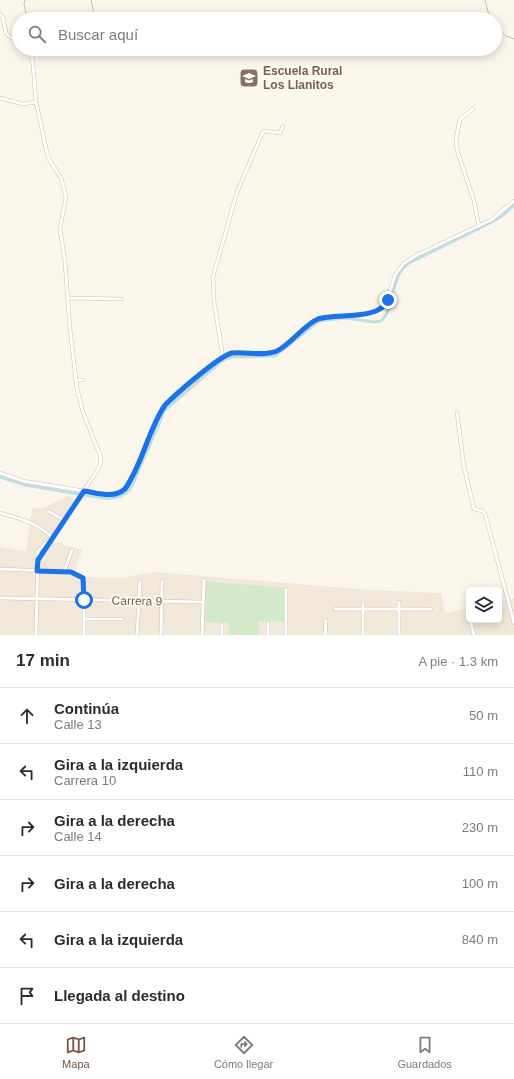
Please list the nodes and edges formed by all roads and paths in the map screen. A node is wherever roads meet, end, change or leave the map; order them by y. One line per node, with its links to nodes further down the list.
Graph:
1 (0, 14): 2 (street)
2 (12, 38)
3 (31, 56): 5 (street)
4 (0, 98): 5 (street)
5 (36, 102): 10 (street)
6 (473, 109): 9 (street)
7 (284, 126): 12 (street)
8 (514, 201): 9 (street)
9 (479, 226): 12 (street)
10 (68, 298): 11 (street); 13 (street)
11 (120, 299)
12 (220, 359): 17 (street)
13 (75, 380): 14 (street); 17 (street)
14 (83, 380)
15 (457, 413): 47 (street)
16 (0, 473): 17 (street)
17 (84, 491): 20 (street)
18 (48, 511): 20 (street)
19 (0, 513): 21 (street)
20 (64, 520): 21 (street)
21 (52, 537): 24 (street)
22 (72, 550): 25 (street)
23 (0, 569): 24 (street)
24 (37, 571): 25 (street); 31 (street)
25 (64, 572): 32 (street)
26 (162, 580): 34 (street)
27 (204, 580): 35 (street)
28 (140, 582): 33 (street)
29 (286, 589): 56 (street)
30 (0, 598): 31 (street, Carrera 9)
31 (36, 599): 32 (street, Carrera 9); 49 (street)
32 (84, 600): 33 (street, Carrera 9); 42 (street)
33 (140, 602): 34 (street, Carrera 9); 51 (street)
34 (162, 602): 35 (street, Carrera 9); 52 (street)
35 (203, 602): 53 (street)
36 (399, 602): 40 (street)
37 (363, 603): 39 (street)
38 (336, 609): 39 (street)
39 (363, 609): 40 (street); 58 (street)
40 (399, 609): 41 (street); 59 (street)
41 (431, 609)
42 (84, 619): 43 (street); 50 (street)
43 (122, 619)
44 (326, 620): 57 (street)
45 (268, 623): 55 (street)
46 (471, 623): 60 (street)
47 (514, 623)
48 (222, 624): 54 (street)
49 (36, 635)
50 (84, 635)
51 (138, 635)
52 (161, 635)
53 (202, 635)
54 (222, 635)
55 (268, 635)
56 (286, 635)
57 (324, 635)
58 (363, 635)
59 (399, 635)
60 (474, 635)

